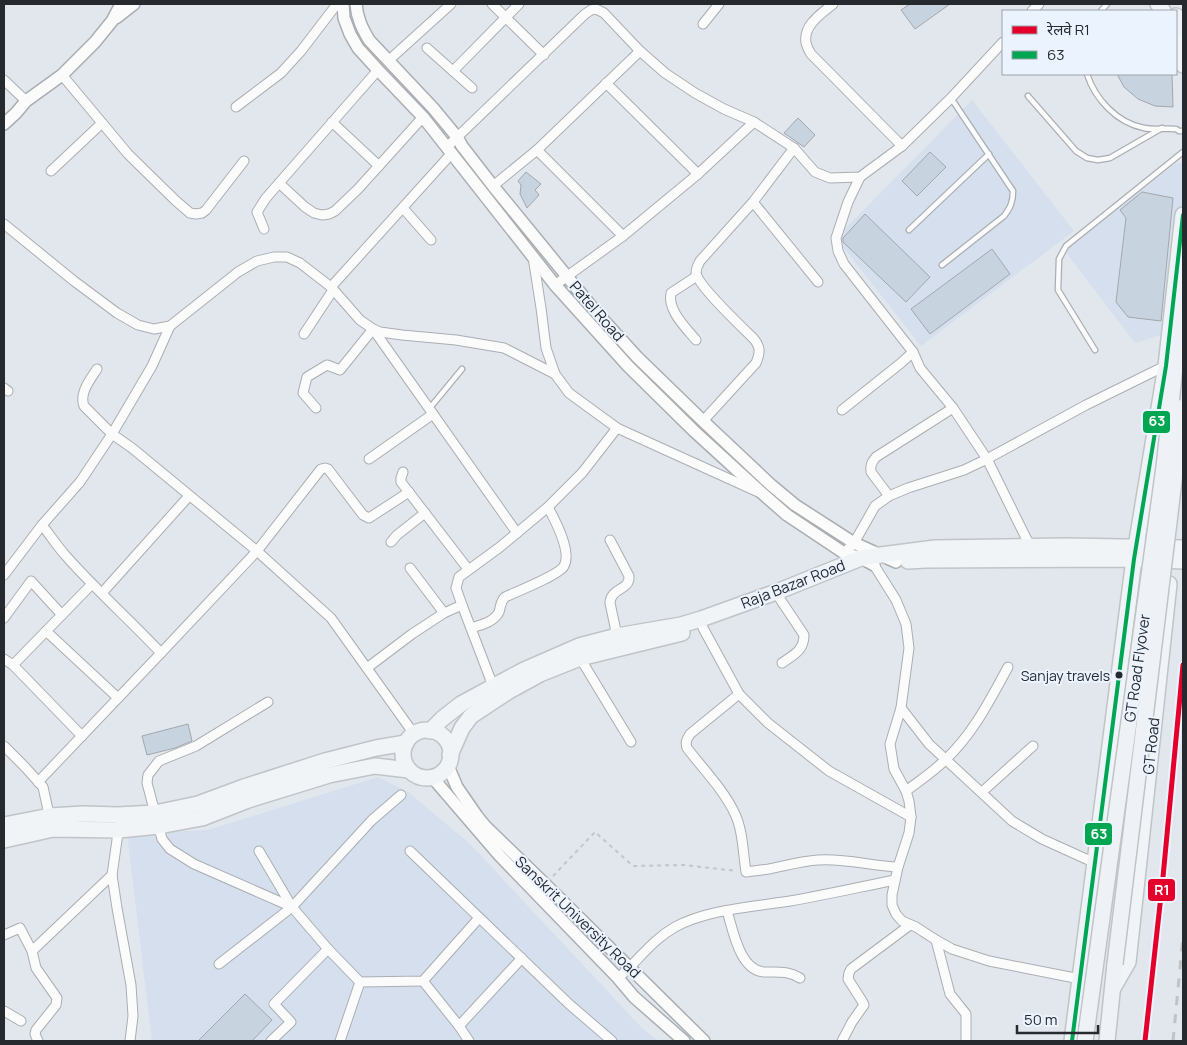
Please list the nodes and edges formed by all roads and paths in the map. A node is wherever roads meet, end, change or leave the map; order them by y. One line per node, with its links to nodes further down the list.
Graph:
1 (121, 4): 14 (street)
2 (134, 4): 14 (street)
3 (337, 4): 34 (street)
4 (343, 4): 24 (street, Patel Road)
5 (356, 4): 22 (street, Patel Road)
6 (492, 4): 12 (street)
7 (519, 4): 12 (street)
8 (719, 4): 15 (street)
9 (833, 4): 43 (street)
10 (447, 5): 22 (street)
11 (598, 6): 20 (street); 21 (street)
12 (506, 18): 21 (street); 25 (street)
13 (1177, 18): 16 (highway)
14 (112, 21): 26 (street)
15 (703, 24)
16 (1183, 29)
17 (1177, 42): 23 (main road)
18 (1002, 43): 32 (street)
19 (427, 48): 25 (street)
20 (640, 51): 29 (street); 37 (street)
21 (544, 55): 42 (street)
22 (388, 62): 42 (street, Patel Road)
23 (1183, 65)
24 (378, 70): 35 (street, Patel Road); 36 (street)
25 (453, 71): 30 (street)
26 (62, 75): 33 (street); 38 (street)
27 (1087, 75): 40 (lane)
28 (4, 80): 33 (street)
29 (606, 83): 46 (street); 52 (street)
30 (472, 88)
31 (1028, 96): 40 (lane)
32 (951, 98): 43 (street); 48 (lane)
33 (26, 101): 39 (street)
34 (236, 108)
35 (423, 116): 45 (street, Patel Road); 50 (street)
36 (332, 122): 50 (street); 54 (street)
37 (754, 122): 44 (street); 52 (street)
38 (102, 123): 49 (street); 51 (street)
39 (4, 124)
40 (1162, 128): 41 (lane)
41 (1183, 131)
42 (457, 137): 45 (street); 55 (street, Patel Road)
43 (902, 146): 53 (street)
44 (794, 148): 53 (street); 56 (street)
45 (449, 150): 57 (street); 64 (street, Patel Road)
46 (537, 150): 55 (street); 62 (street)
47 (1183, 152): 76 (lane)
48 (989, 154): 61 (lane); 65 (lane)
49 (244, 161)
50 (379, 166): 54 (street)
51 (51, 171)
52 (698, 174): 62 (street)
53 (860, 177): 77 (street)
54 (279, 183): 60 (street)
55 (493, 186): 66 (street, Patel Road)
56 (753, 202): 67 (street); 68 (street)
57 (402, 208): 63 (street); 70 (street)
58 (1183, 215): 79 (main road)
59 (4, 224): 72 (street)
60 (264, 229)
61 (909, 230)
62 (623, 236): 66 (street)
63 (431, 240)
64 (532, 256): 69 (street, Patel Road); 82 (street)
65 (942, 265)
66 (567, 276): 69 (street); 88 (street, Patel Road)
67 (697, 276): 75 (street); 88 (street)
68 (818, 282)
69 (555, 284): 96 (street, Patel Road)
70 (332, 289): 72 (street); 73 (street); 74 (street)
71 (1183, 294): 201 (highway, GT Road Flyover, bridge)
72 (170, 326): 90 (street)
73 (373, 329): 82 (street); 84 (street); 87 (street)
74 (304, 334)
75 (696, 340)
76 (1095, 350)
77 (913, 352): 85 (street); 86 (street)
78 (1183, 357): 79 (street)
79 (1166, 366): 93 (street); 108 (main road)
80 (97, 369): 90 (street)
81 (462, 369): 87 (lane)
82 (556, 374): 89 (street)
83 (1183, 407): 186 (highway, GT Road Flyover, bridge)
84 (316, 408)
85 (953, 408): 93 (street); 98 (street)
86 (842, 410)
87 (431, 411): 92 (street); 102 (street)
88 (703, 421): 105 (street, Patel Road)
89 (617, 428): 96 (street); 99 (street)
90 (112, 434): 97 (street); 101 (street)
91 (1183, 448): 110 (main road, GT Road)
92 (369, 459)
93 (987, 459): 98 (street); 106 (street)
94 (402, 472): 95 (street)
95 (408, 492): 100 (street); 107 (street)
96 (763, 494): 109 (street, Patel Road)
97 (190, 496): 107 (street); 116 (street)
98 (889, 496): 105 (street)
99 (548, 507): 102 (street); 122 (street)
100 (425, 513): 104 (street); 113 (street)
101 (42, 525): 114 (street); 115 (street)
102 (517, 533): 113 (street)
103 (610, 540): 125 (street)
104 (391, 542)
105 (854, 543): 109 (street); 111 (street, Patel Road)
106 (1030, 546): 108 (main road, Raja Bazar Road); 111 (main road, Raja Bazar Road)
107 (257, 551): 126 (street); 132 (street)
108 (1136, 553): 110 (main road, Raja Bazar Road); 111 (main road, Raja Bazar Road); 164 (main road)
109 (844, 554): 111 (street, Patel Road)
110 (1178, 555): 186 (main road, GT Road)
111 (872, 559): 117 (main road, Raja Bazar Road); 125 (main road, Raja Bazar Road); 137 (street)
112 (410, 568): 119 (street)
113 (468, 569): 118 (street)
114 (4, 575)
115 (92, 584): 116 (street); 120 (street)
116 (102, 593): 126 (street)
117 (780, 599): 123 (main road, Raja Bazar Road); 129 (street)
118 (462, 605): 119 (street); 122 (street)
119 (444, 613): 132 (street)
120 (62, 615): 121 (street); 124 (street)
121 (4, 618)
122 (472, 628): 133 (street)
123 (703, 628): 127 (main road, Raja Bazar Road); 134 (street)
124 (46, 631): 130 (street); 135 (street)
125 (617, 636): 133 (main road, Raja Bazar Road)
126 (161, 654): 135 (street)
127 (580, 658): 141 (street); 145 (main road, Raja Bazar Road)
128 (4, 659): 130 (street)
129 (782, 663)
130 (13, 666): 139 (street)
131 (1008, 667): 146 (street)
132 (367, 668): 140 (street)
133 (493, 686): 138 (main road, Raja Bazar Road)
134 (739, 694): 156 (street); 166 (street)
135 (118, 698): 139 (street)
136 (268, 702): 157 (street)
137 (901, 708): 146 (street); 152 (street)
138 (430, 731): 140 (main road); 145 (main road)
139 (82, 736): 150 (street)
140 (410, 739): 144 (main road); 147 (main road)
141 (631, 742)
142 (4, 746): 150 (street)
143 (1033, 746): 153 (street)
144 (344, 756): 148 (main road); 157 (main road)
145 (449, 760): 149 (main road); 151 (street, Sanskrit University Road)
146 (946, 760): 152 (street); 153 (street)
147 (408, 770): 148 (main road); 149 (main road)
148 (348, 771): 157 (main road)
149 (432, 777): 155 (street, Sanskrit University Road)
150 (38, 782): 158 (street)
151 (458, 788): 155 (street); 169 (street, Sanskrit University Road)
152 (906, 791): 156 (street)
153 (982, 792): 164 (street)
154 (401, 795): 170 (street)
155 (448, 797): 181 (street, Sanskrit University Road)
156 (911, 817): 165 (street)
157 (157, 820): 159 (main road); 170 (street)
158 (51, 822): 159 (main road); 160 (main road); 161 (main road)
159 (120, 822): 167 (street)
160 (4, 825)
161 (4, 840)
162 (259, 851): 170 (street)
163 (410, 851): 172 (street)
164 (1095, 863): 183 (main road)
165 (898, 867): 166 (street); 168 (street)
166 (746, 872): 169 (path)
167 (112, 875): 177 (street); 191 (street)
168 (895, 880): 171 (street); 173 (street)
169 (545, 884): 180 (street, Sanskrit University Road)
170 (292, 907): 176 (street); 179 (street)
171 (727, 911): 180 (street); 182 (street)
172 (480, 918): 178 (street); 184 (street)
173 (910, 925): 175 (street); 198 (street)
174 (4, 935): 177 (street)
175 (936, 940): 183 (street); 199 (street)
176 (328, 949): 185 (street); 192 (street)
177 (32, 951): 190 (street)
178 (522, 958): 189 (street); 195 (street)
179 (219, 964)
180 (629, 968): 181 (street); 197 (street, Sanskrit University Road)
181 (618, 978): 196 (street, Sanskrit University Road)
182 (800, 978)
183 (1080, 978): 200 (main road)
184 (423, 981): 185 (street); 189 (street)
185 (360, 982): 193 (street)
186 (1113, 988): 202 (highway, GT Road)
187 (4, 1011): 188 (street)
188 (21, 1021)
189 (459, 1026): 194 (street)
190 (38, 1041)
191 (130, 1041)
192 (271, 1041)
193 (340, 1041)
194 (469, 1041)
195 (612, 1041)
196 (684, 1041)
197 (704, 1041)
198 (842, 1041)
199 (966, 1041)
200 (1072, 1041)
201 (1086, 1041)
202 (1106, 1041)

